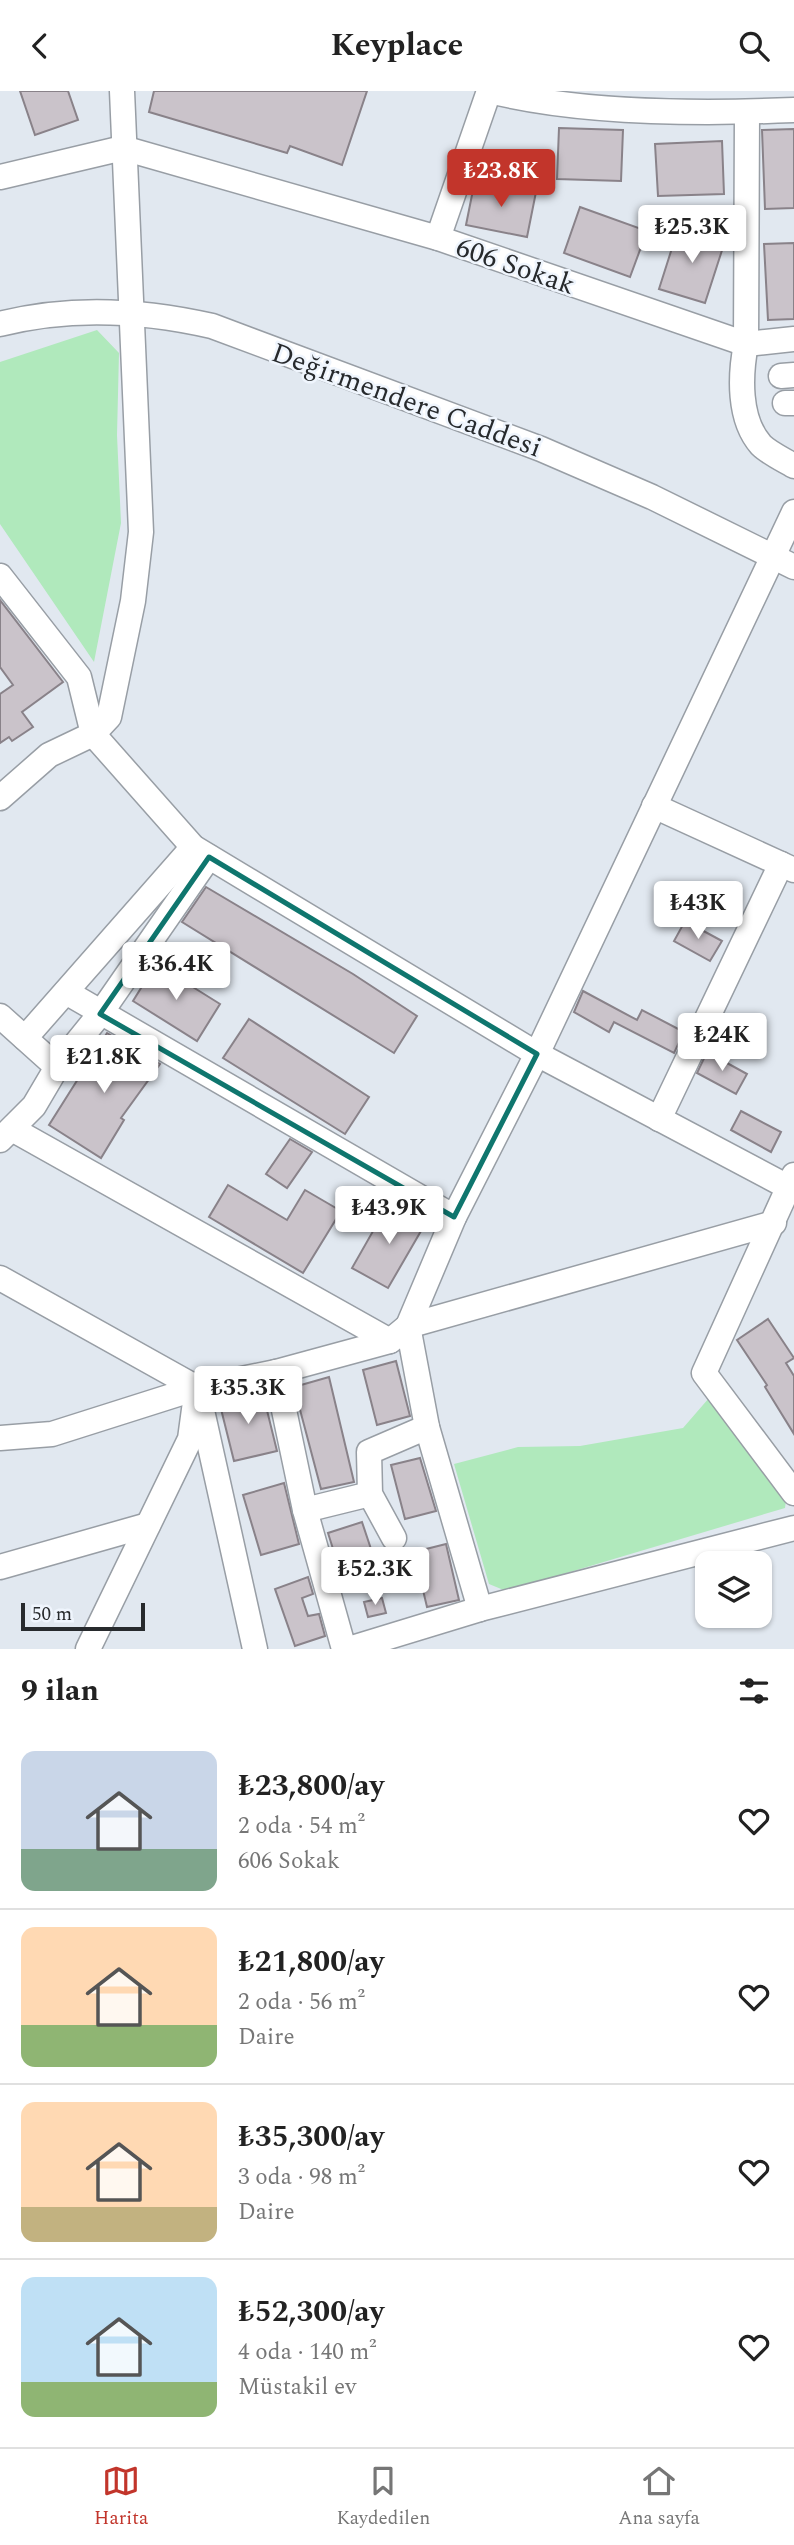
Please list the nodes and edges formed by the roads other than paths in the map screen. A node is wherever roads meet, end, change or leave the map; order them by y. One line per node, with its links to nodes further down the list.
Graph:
1 (122, 91): 6 (street)
2 (489, 91): 3 (street); 8 (street)
3 (646, 100): 5 (street)
4 (794, 110): 5 (street)
5 (747, 112): 12 (street)
6 (123, 148): 7 (street); 8 (street, 606 Sokak); 9 (street)
7 (0, 177)
8 (438, 238): 12 (street, 606 Sokak)
9 (132, 316): 10 (street, Değirmendere Caddesi); 15 (street, Değirmendere Caddesi); 17 (street)
10 (0, 324)
11 (794, 339): 12 (street)
12 (746, 344): 13 (street)
13 (794, 466)
14 (794, 512): 15 (street)
15 (784, 562): 19 (street)
16 (0, 576): 17 (street)
17 (93, 734): 18 (street); 20 (street)
18 (0, 798)
19 (654, 806): 21 (street); 26 (street)
20 (201, 852): 22 (street); 23 (street); 26 (street)
21 (788, 867): 28 (street)
22 (66, 992): 23 (street); 25 (street)
23 (100, 1014): 27 (street); 31 (street)
24 (0, 1016): 25 (street)
25 (25, 1038): 27 (street)
26 (537, 1054): 28 (street); 31 (street)
27 (57, 1067): 29 (street)
28 (659, 1119): 30 (street)
29 (6, 1135): 34 (street)
30 (791, 1180): 32 (street)
31 (454, 1217): 34 (street)
32 (774, 1223): 34 (street); 39 (street)
33 (0, 1278): 36 (street)
34 (399, 1333): 35 (street); 37 (street)
35 (276, 1372): 36 (street); 41 (street)
36 (197, 1388): 38 (street); 42 (street); 48 (street)
37 (427, 1427): 40 (street); 46 (street)
38 (0, 1438)
39 (794, 1493)
40 (370, 1495): 41 (street); 44 (street)
41 (305, 1510): 49 (street)
42 (148, 1525): 45 (street); 47 (street)
43 (794, 1528): 46 (street)
44 (394, 1538)
45 (0, 1567)
46 (481, 1609): 49 (street)
47 (88, 1649)
48 (255, 1649)
49 (347, 1649)

